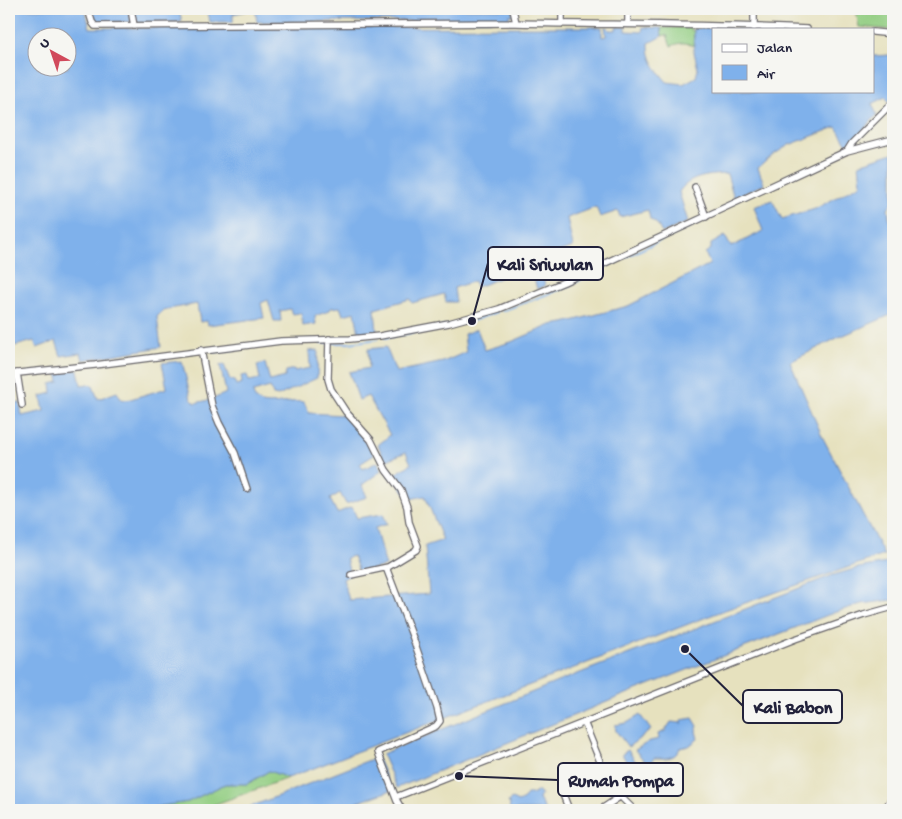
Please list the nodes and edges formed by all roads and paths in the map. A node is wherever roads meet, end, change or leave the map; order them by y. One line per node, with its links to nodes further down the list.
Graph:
1 (88, 9): 10 (street)
2 (131, 9): 10 (street)
3 (513, 9): 7 (street)
4 (562, 9): 8 (street)
5 (628, 9): 9 (street)
6 (754, 9): 11 (street)
7 (516, 23): 8 (street); 10 (street)
8 (562, 24): 9 (street)
9 (628, 24): 11 (street)
10 (134, 26)
11 (754, 28)
12 (874, 32): 13 (street)
13 (893, 34)
14 (893, 102): 16 (street)
15 (893, 139): 16 (street)
16 (847, 151): 18 (street)
17 (695, 187): 18 (street)
18 (706, 217): 19 (street)
19 (329, 339): 20 (street); 25 (street)
20 (202, 350): 21 (street); 24 (street)
21 (17, 373): 22 (street); 23 (street)
22 (9, 374)
23 (22, 406)
24 (247, 489)
25 (388, 567): 26 (street); 31 (street)
26 (351, 575)
27 (893, 607): 28 (street)
28 (584, 722): 29 (street); 31 (street)
29 (601, 765): 30 (street); 34 (street)
30 (621, 796): 35 (street); 36 (street)
31 (396, 797): 33 (street)
32 (893, 800): 37 (highway)
33 (402, 810)
34 (569, 810)
35 (600, 810)
36 (634, 810)
37 (887, 810)

